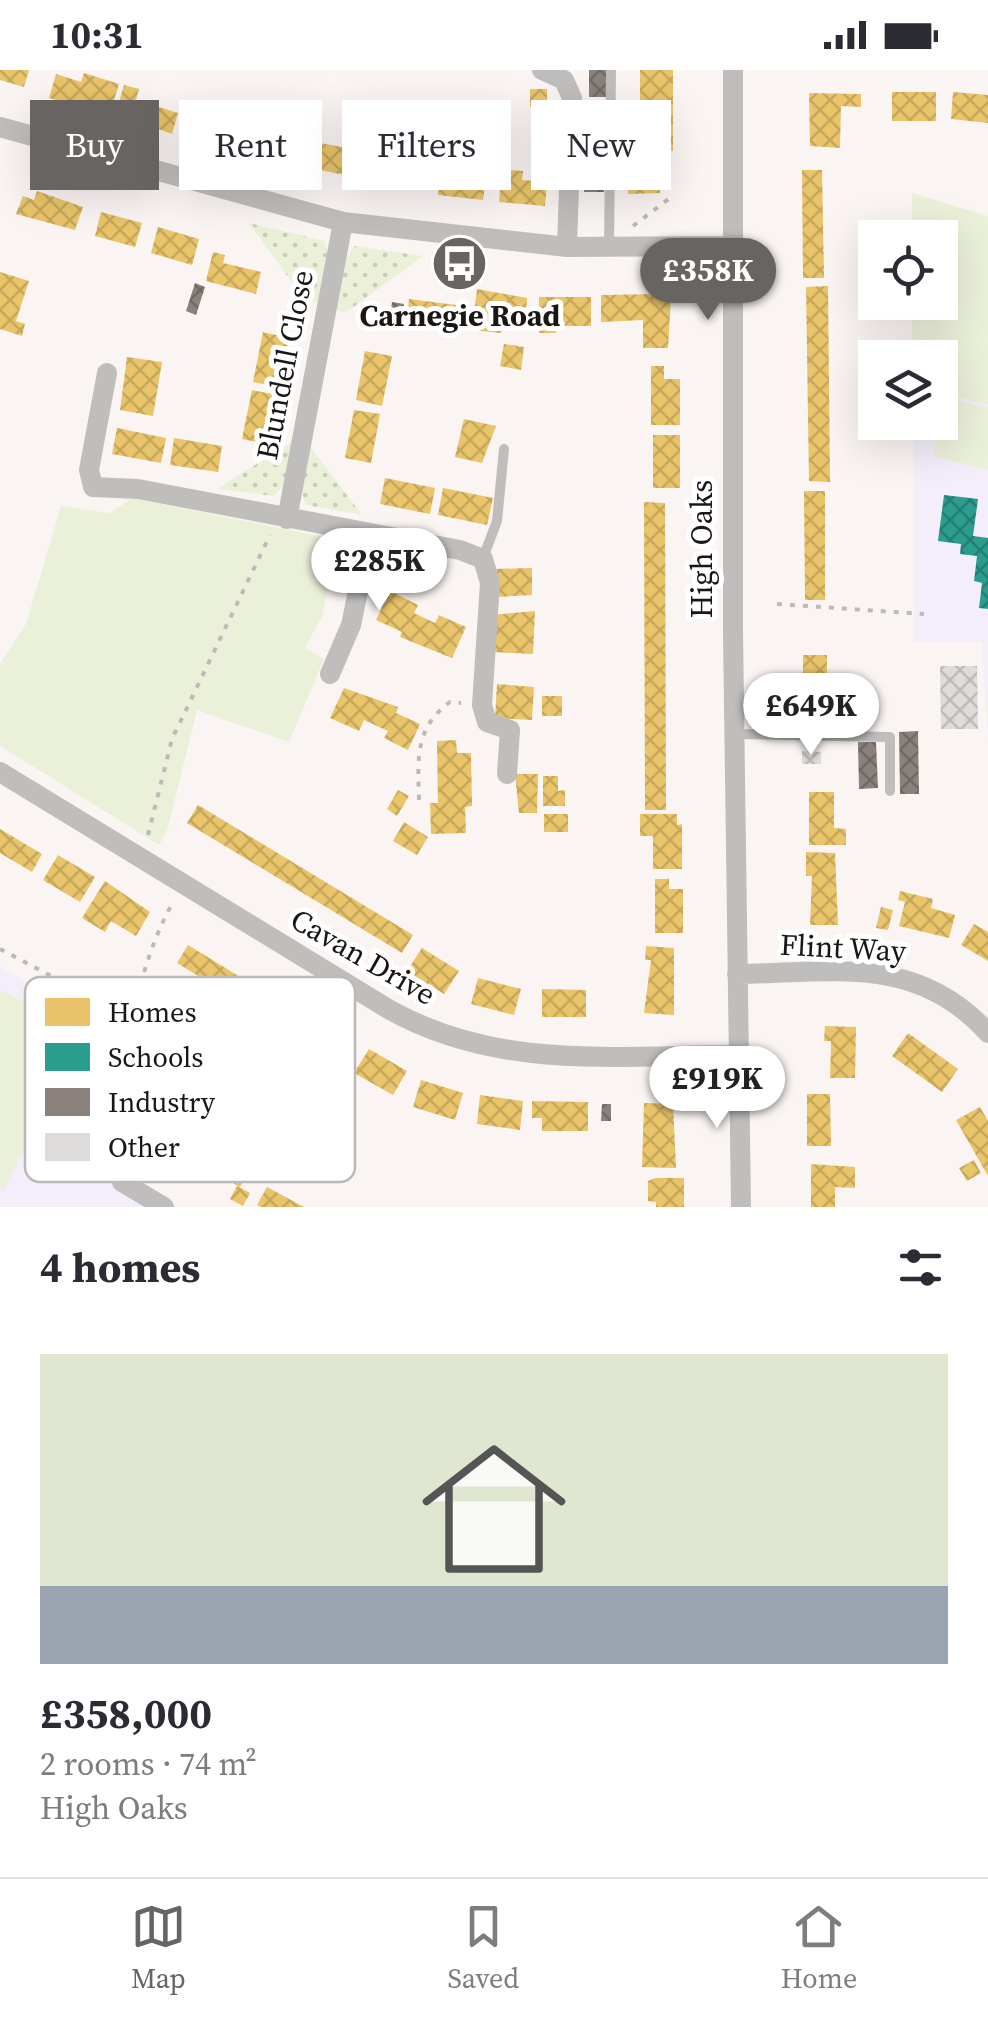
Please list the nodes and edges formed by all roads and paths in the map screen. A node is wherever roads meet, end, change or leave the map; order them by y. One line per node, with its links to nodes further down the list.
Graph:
1 (542, 70): 9 (street)
2 (611, 70): 7 (lane)
3 (733, 70): 8 (street, High Oaks)
4 (0, 127): 6 (street)
5 (670, 198): 7 (path)
6 (343, 222): 9 (street); 12 (street, Blundell Close)
7 (609, 239): 8 (street); 9 (street)
8 (734, 246): 19 (street, High Oaks)
9 (568, 247)
10 (107, 373): 12 (street)
11 (504, 449): 14 (lane)
12 (283, 518): 13 (street); 24 (path)
13 (370, 533): 14 (street); 17 (street)
14 (483, 559): 18 (street)
15 (777, 604): 16 (path)
16 (924, 614)
17 (330, 674)
18 (482, 705): 21 (street); 23 (path)
19 (737, 734): 22 (lane); 27 (street, High Oaks)
20 (0, 772): 24 (street, Cavan Drive)
21 (507, 774)
22 (890, 791)
23 (419, 800)
24 (142, 859): 25 (street, Cavan Drive)
25 (184, 884): 29 (path); 30 (street, Cavan Drive)
26 (0, 949): 28 (path)
27 (737, 974): 32 (street, Flint Way); 33 (street, High Oaks)
28 (54, 977)
29 (146, 977)
30 (336, 977)
31 (355, 989): 33 (street, Cavan Drive)
32 (988, 1033)
33 (738, 1055): 36 (street, High Oaks)
34 (122, 1182): 35 (street)
35 (164, 1207)
36 (741, 1207)

